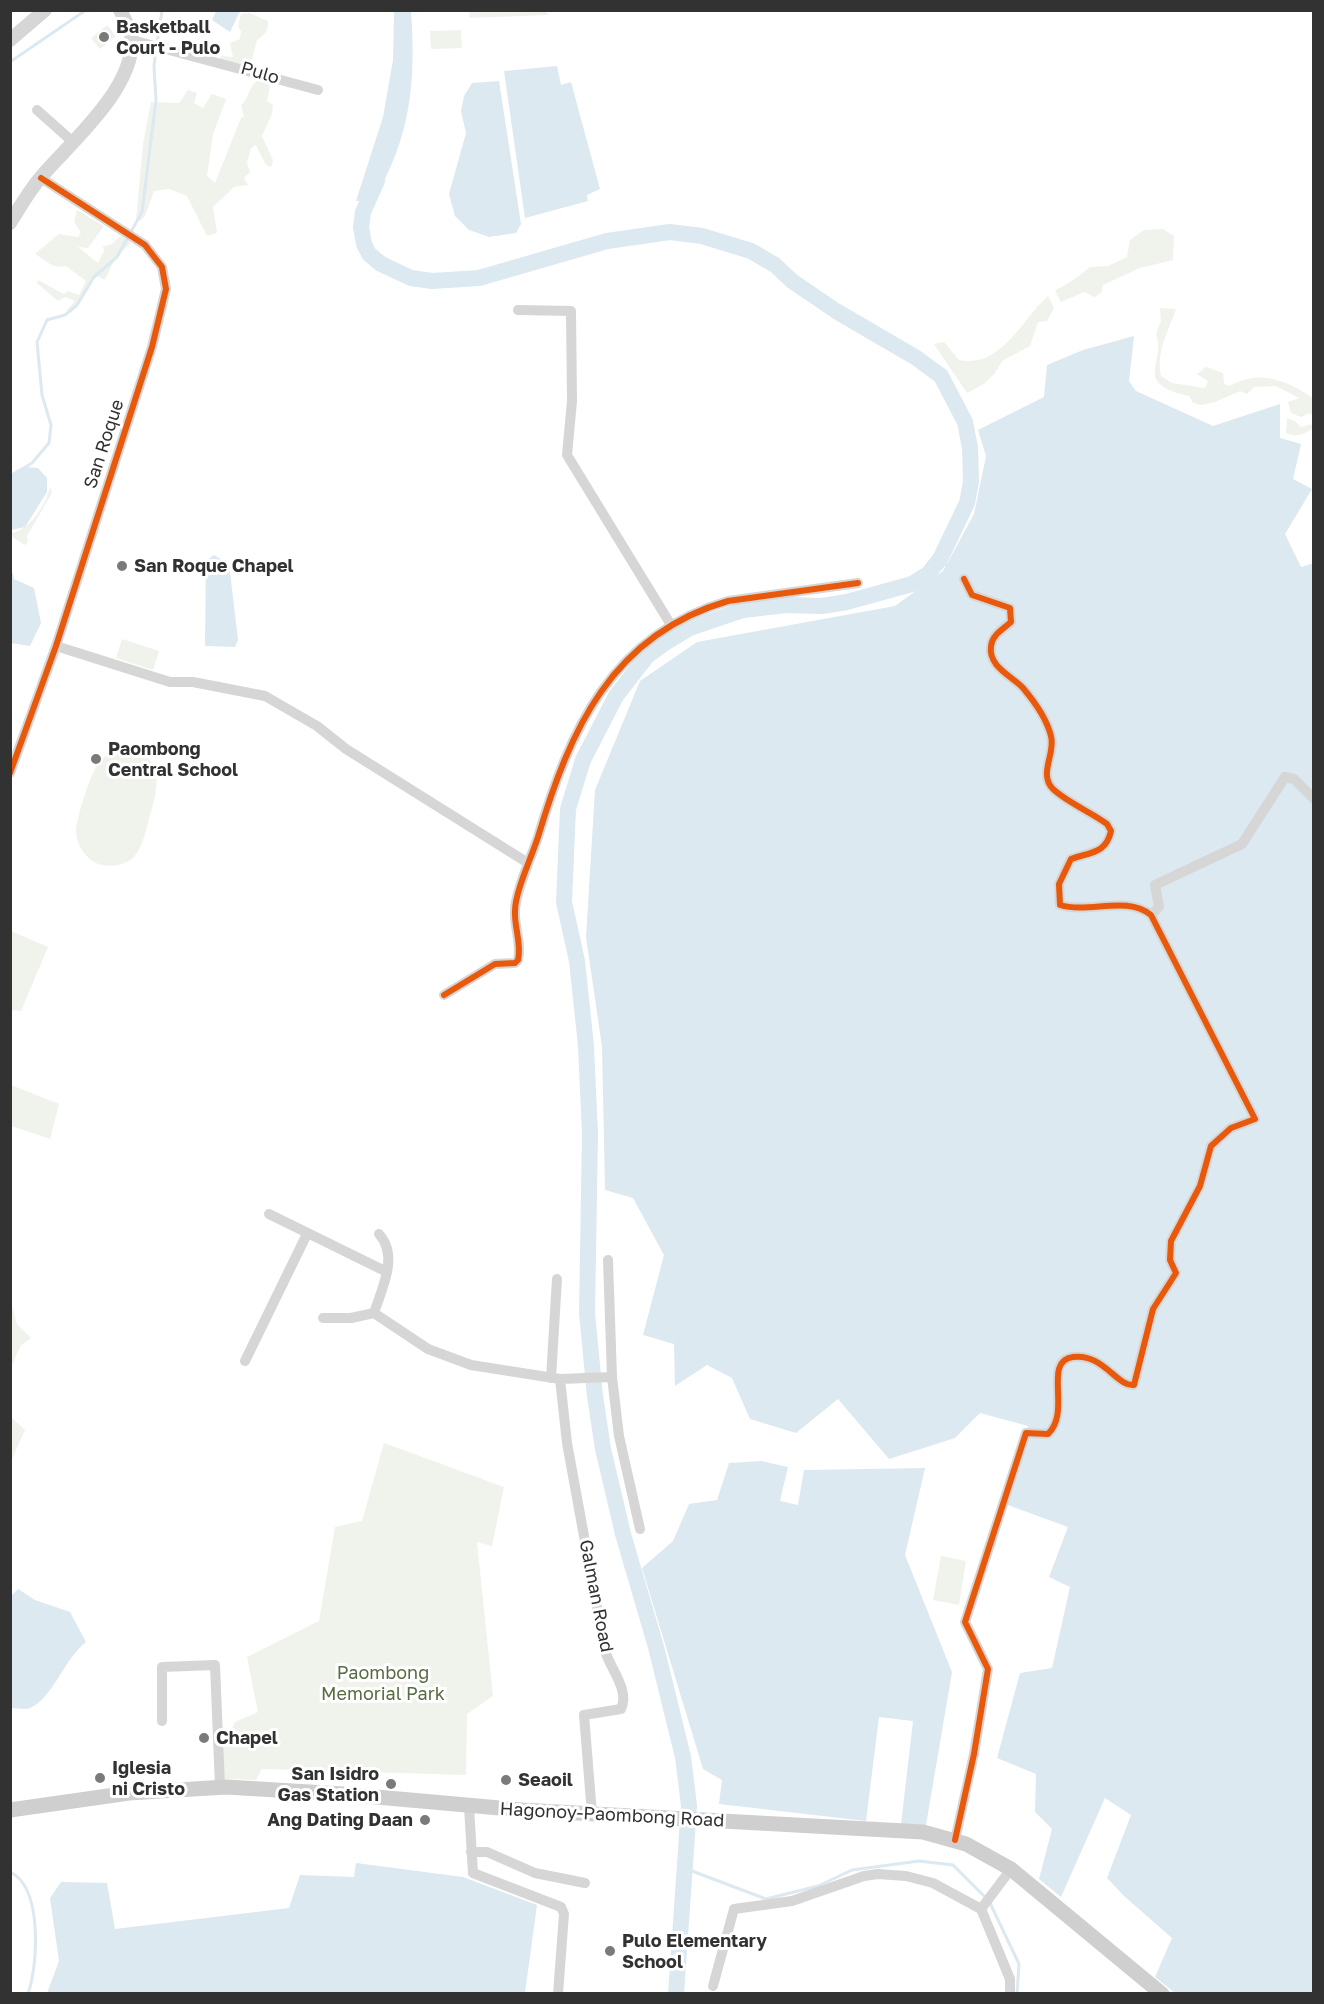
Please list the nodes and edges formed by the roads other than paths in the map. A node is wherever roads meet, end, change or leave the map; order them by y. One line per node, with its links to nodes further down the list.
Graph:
1 (45, 10): 3 (street)
2 (120, 10): 4 (street)
3 (10, 40)
4 (132, 40): 5 (street, Pulo); 7 (street)
5 (318, 90)
6 (37, 110): 7 (street)
7 (73, 142): 8 (street)
8 (40, 178): 9 (street); 14 (street, San Roque)
9 (10, 223)
10 (518, 310): 13 (street)
11 (964, 579): 18 (street)
12 (858, 583): 13 (street)
13 (671, 625): 17 (street)
14 (56, 646): 15 (street, San Roque); 17 (street)
15 (10, 773)
16 (1314, 799): 18 (street)
17 (528, 863): 19 (street)
18 (1151, 915): 37 (street)
19 (444, 995)
20 (268, 1214): 21 (street)
21 (307, 1234): 24 (street); 28 (street)
22 (379, 1234): 24 (street)
23 (608, 1260): 29 (street)
24 (387, 1272): 26 (street)
25 (557, 1279): 30 (street)
26 (374, 1313): 27 (street); 30 (street)
27 (322, 1318)
28 (245, 1361)
29 (607, 1377): 30 (street); 31 (street)
30 (556, 1379): 36 (street, Galman Road)
31 (640, 1529)
32 (162, 1721): 33 (street)
33 (220, 1787): 34 (main road, Hagonoy-Paombong Road); 35 (main road, Hagonoy-Paombong Road)
34 (469, 1807): 36 (main road, Hagonoy-Paombong Road); 38 (street)
35 (10, 1810)
36 (592, 1814): 37 (main road, Hagonoy-Paombong Road)
37 (955, 1840): 39 (main road, Hagonoy-Paombong Road)
38 (471, 1852): 40 (street); 43 (street)
39 (1011, 1869): 41 (street); 45 (main road, Hagonoy-Paombong Road)
40 (585, 1883)
41 (986, 1901): 42 (street); 44 (street)
42 (712, 1986)
43 (558, 1994)
44 (1010, 1994)
45 (1162, 1994)

